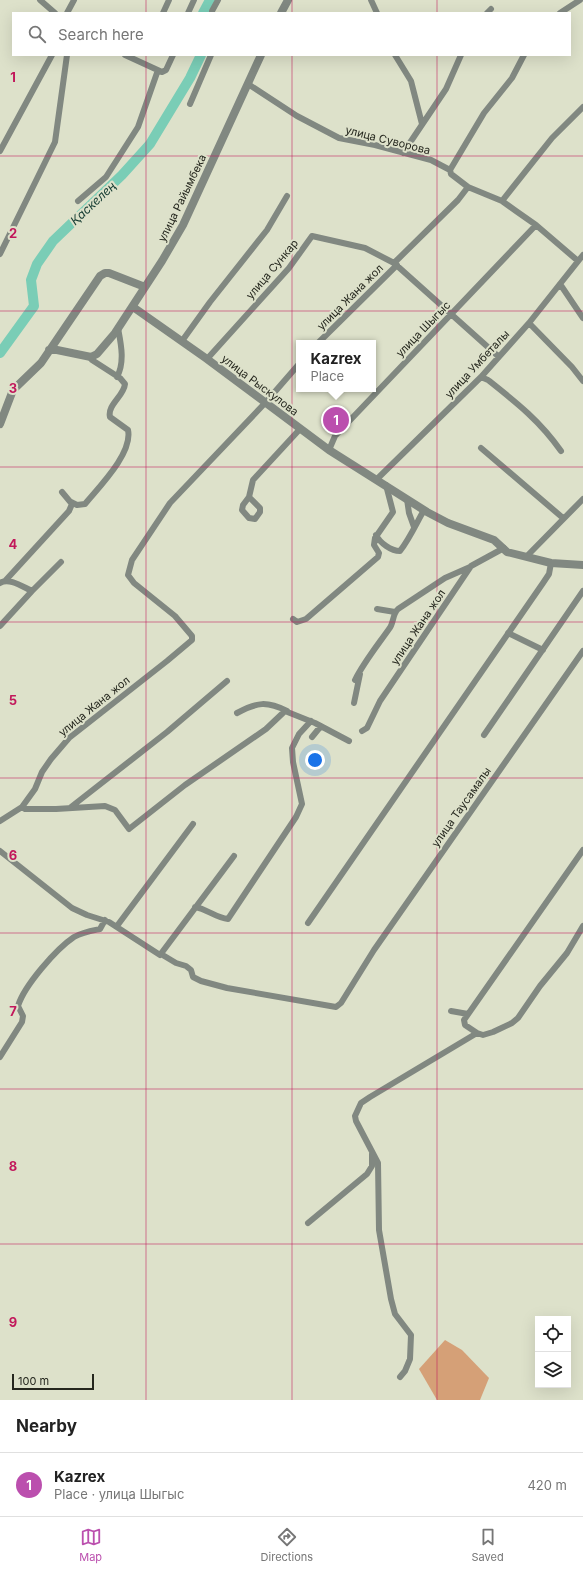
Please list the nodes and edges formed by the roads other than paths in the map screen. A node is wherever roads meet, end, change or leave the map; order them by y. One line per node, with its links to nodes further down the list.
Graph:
1 (40, 0): 9 (street)
2 (74, 0): 10 (street)
3 (168, 0): 11 (street)
4 (194, 0): 12 (street)
5 (218, 0): 13 (street)
6 (288, 0): 14 (street)
7 (371, 0): 15 (street)
8 (580, 0): 16 (street)
9 (54, 12)
10 (68, 12)
11 (163, 12)
12 (188, 12)
13 (212, 12)
14 (282, 12)
15 (377, 12)
16 (562, 12)
17 (51, 56): 33 (street)
18 (66, 56): 41 (street)
19 (127, 56): 27 (street)
20 (141, 56): 27 (street)
21 (173, 56): 28 (street)
22 (211, 56): 30 (street)
23 (261, 56): 29 (street, улица Райымбека)
24 (396, 56): 32 (street)
25 (461, 56): 32 (street)
26 (522, 56): 35 (street)
27 (138, 61): 28 (street)
28 (158, 70): 38 (street)
29 (248, 84): 34 (street, улица Суворова); 46 (street, улица Райымбека)
30 (190, 104)
31 (583, 107): 39 (street)
32 (422, 124): 34 (street)
33 (0, 151)
34 (403, 153): 35 (street, улица Суворова)
35 (450, 170): 36 (street, улица Суворова)
36 (468, 187): 39 (street, улица Суворова); 44 (street, улица Жана жол)
37 (287, 196): 53 (street)
38 (78, 201)
39 (502, 202): 40 (street, улица Суворова)
40 (536, 224): 43 (street, улица Суворова); 48 (street, улица Шыгыс)
41 (0, 254)
42 (583, 254): 43 (street, улица Умбеталы)
43 (578, 261): 45 (street, улица Умбеталы)
44 (395, 264): 48 (street, улица Сункар); 52 (street, улица Жана жол); 57 (street, улица Сункар)
45 (560, 284): 49 (street); 50 (street, улица Умбеталы)
46 (145, 287): 47 (street); 54 (street)
47 (133, 307): 51 (street); 53 (street, улица Рыскулова)
48 (451, 315): 56 (street, улица Сункар); 66 (street, улица Шыгыс)
49 (583, 318)
50 (529, 323): 56 (street, улица Умбеталы); 61 (street)
51 (118, 328): 55 (street); 59 (street)
52 (321, 340)
53 (182, 341): 57 (street, улица Рыскулова)
54 (49, 350): 55 (street); 63 (street)
55 (90, 357): 59 (street)
56 (499, 357): 60 (street, улица Умбеталы)
57 (207, 359): 62 (street, улица Рыскулова)
58 (296, 367): 62 (street, улица Жана жол)
59 (118, 377): 74 (street)
60 (481, 377): 67 (street); 68 (street, улица Умбеталы)
61 (583, 381)
62 (266, 402): 64 (street, улица Рыскулова); 107 (street, улица Жана жол)
63 (0, 424)
64 (300, 429): 66 (street, улица Рыскулова); 71 (street)
65 (481, 448): 76 (street)
66 (329, 450): 68 (street, улица Рыскулова)
67 (561, 451)
68 (376, 480): 69 (street, улица Рыскулова)
69 (386, 485): 73 (street, улица Рыскулова); 78 (street)
70 (62, 492): 74 (street)
71 (249, 497)
72 (583, 498): 76 (street)
73 (407, 499): 75 (street, улица Рыскулова); 77 (street)
74 (71, 502): 85 (street)
75 (424, 510): 77 (street); 79 (street, улица Рыскулова)
76 (564, 518): 80 (street)
77 (414, 527): 78 (street)
78 (376, 535): 90 (street)
79 (504, 548): 80 (street, улица Рыскулова); 84 (street, улица Жана жол)
80 (527, 556): 82 (street, улица Рыскулова)
81 (61, 562): 86 (street)
82 (551, 562): 83 (street, улица Рыскулова); 92 (street)
83 (583, 565)
84 (471, 566): 89 (street); 103 (street, улица Жана жол)
85 (2, 582): 86 (street)
86 (32, 591): 91 (street)
87 (583, 591): 93 (street)
88 (377, 609): 89 (street)
89 (393, 614): 95 (street)
90 (293, 619)
91 (0, 626)
92 (508, 633): 93 (street); 116 (street)
93 (543, 650): 104 (street)
94 (583, 651): 119 (street, улица Таусамалы)
95 (360, 670): 96 (street); 98 (street)
96 (355, 680)
97 (227, 681): 108 (street)
98 (354, 703)
99 (287, 711): 100 (street); 101 (street); 108 (street)
100 (237, 713)
101 (311, 721): 102 (street); 114 (street)
102 (321, 726): 105 (street); 106 (street)
103 (362, 731)
104 (484, 735)
105 (312, 738)
106 (349, 741)
107 (22, 807): 108 (street); 109 (street)
108 (71, 808)
109 (0, 822)
110 (194, 824): 117 (street)
111 (583, 850): 121 (street)
112 (0, 851): 115 (street, улица Таусамалы)
113 (234, 856): 114 (street)
114 (195, 907): 119 (street)
115 (106, 920): 117 (street, улица Таусамалы); 123 (street)
116 (308, 923)
117 (117, 926): 119 (street, улица Таусамалы)
118 (583, 926): 122 (street)
119 (161, 954)
120 (451, 1011): 121 (street)
121 (468, 1014): 122 (street)
122 (478, 1033): 124 (street)
123 (0, 1057)
124 (372, 1152): 125 (street); 126 (street)
125 (308, 1223)
126 (400, 1377)

